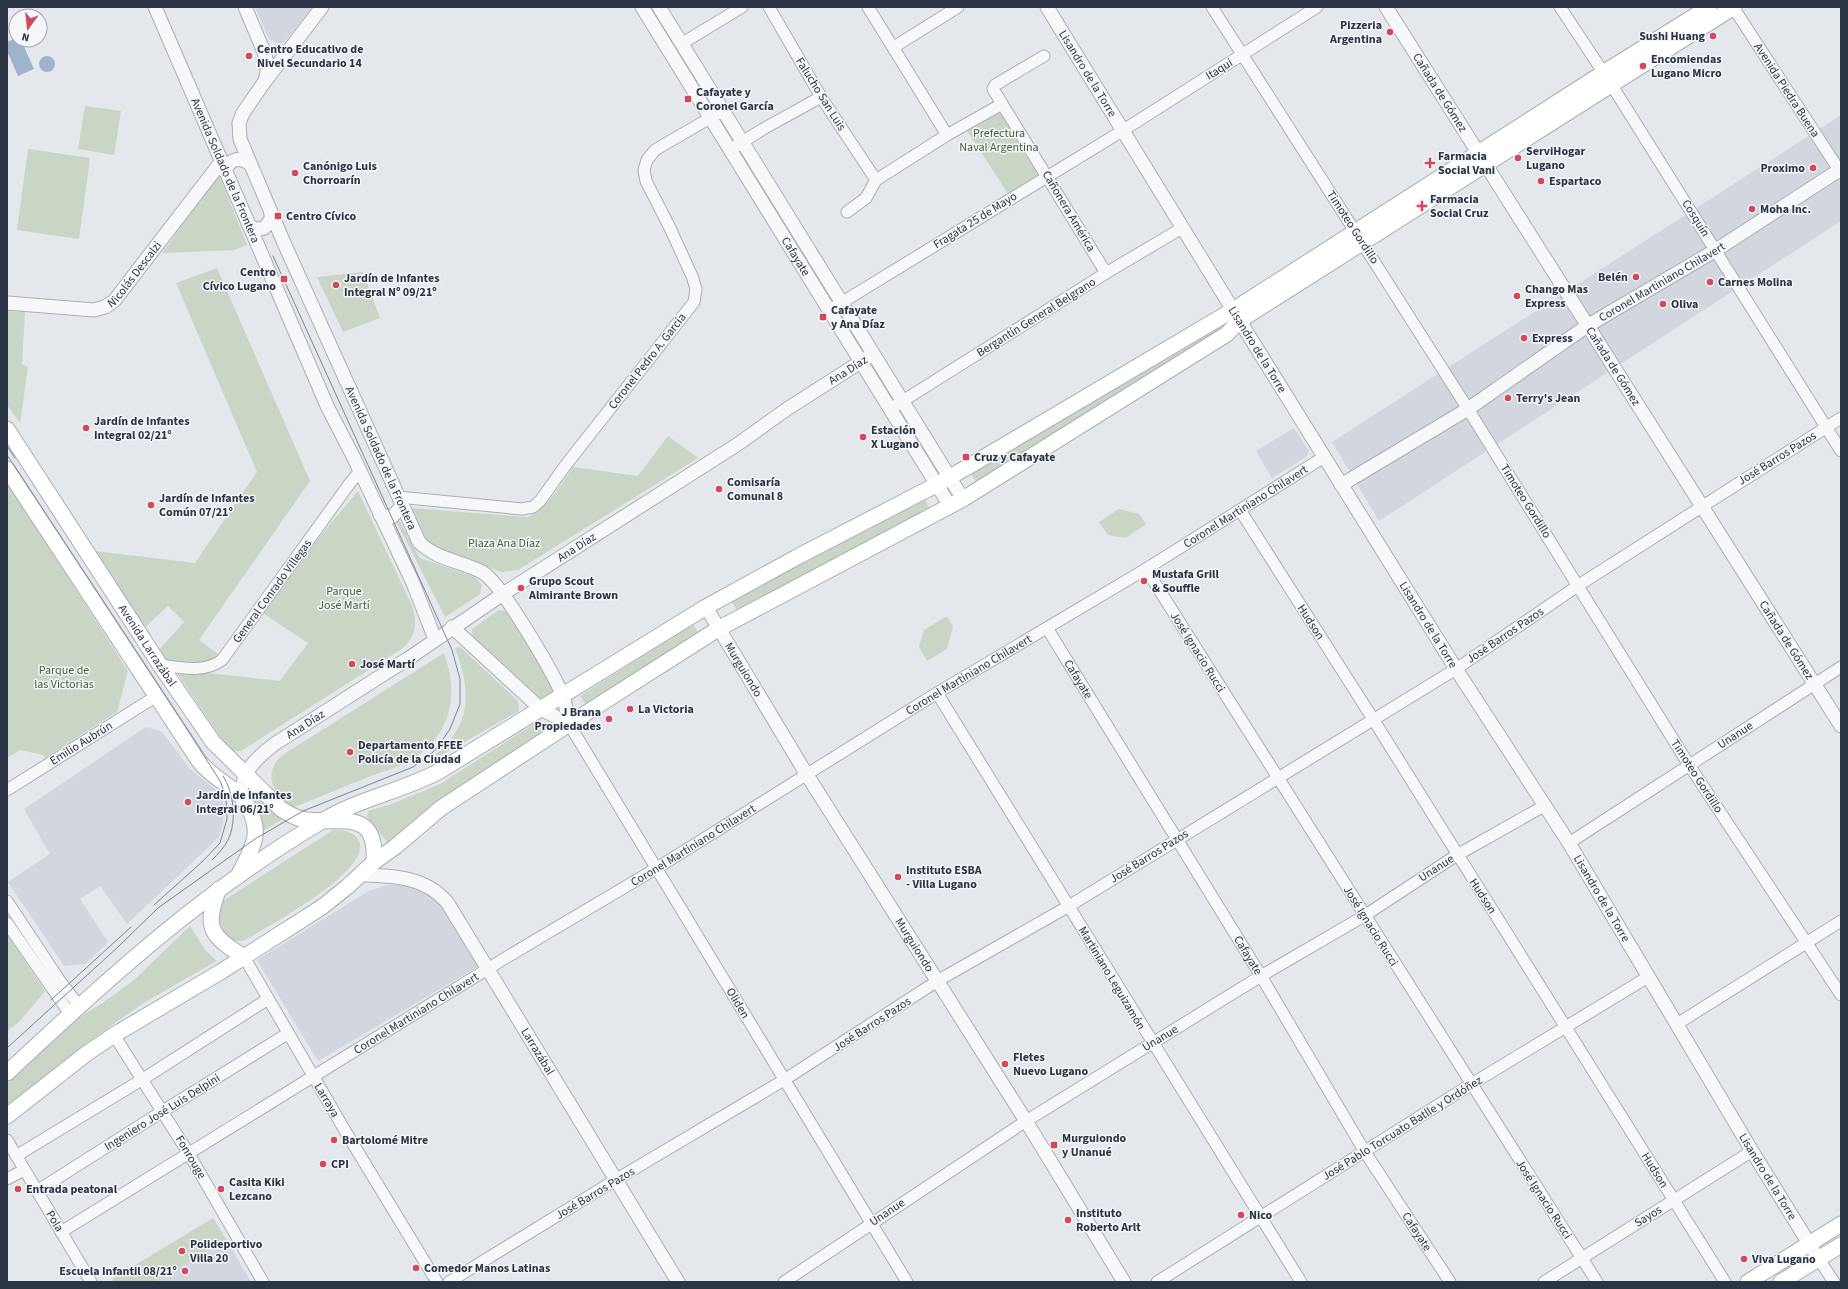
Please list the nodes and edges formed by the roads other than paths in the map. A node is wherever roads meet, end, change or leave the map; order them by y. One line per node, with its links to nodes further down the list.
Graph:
1 (155, 7): 34 (street, Avenida Soldado de la Frontera)
2 (245, 7): 22 (street)
3 (322, 7): 22 (street, Avenida Soldado de la Frontera)
4 (642, 7): 26 (street, Cafayate)
5 (659, 7): 17 (street, Cafayate)
6 (742, 7): 17 (street)
7 (769, 7): 23 (street, Falucho San Luis)
8 (868, 7): 18 (street)
9 (958, 7): 18 (street)
10 (1047, 7): 27 (street, Lisandro de la Torre)
11 (1212, 7): 19 (street, Timoteo Gordillo)
12 (1317, 7): 19 (street, Itaqui)
13 (1386, 7): 31 (street, Cañada de Gómez)
14 (1560, 7): 21 (street, Cosquín)
15 (1709, 7): 21 (main road)
16 (1734, 7): 21 (main road); 35 (street, Avenida Piedra Buena)
17 (681, 44): 25 (street, Cafayate)
18 (894, 47): 28 (street)
19 (1242, 54): 27 (street, Itaqui); 42 (street, Timoteo Gordillo)
20 (1044, 56): 24 (street, Cañonera América)
21 (1607, 78): 31 (main road); 33 (main road); 43 (street, Cosquín)
22 (265, 81): 32 (street, Avenida Soldado de la Frontera)
23 (821, 97): 29 (street); 37 (street, Falucho San Luis)
24 (1002, 104): 28 (street); 36 (street, Cañonera América)
25 (722, 110): 26 (street, Coronel Pedro A. García); 29 (street, Cafayate)
26 (709, 118): 30 (street, Cafayate); 64 (street, Coronel Pedro A. García)
27 (1122, 130): 36 (street, Fragata 25 de Mayo); 41 (street, Lisandro de la Torre)
28 (947, 135): 37 (street)
29 (742, 142): 30 (street); 46 (street, Cafayate)
30 (730, 150): 47 (street, Cafayate)
31 (1478, 152): 33 (street, Cañada de Gómez); 42 (main road)
32 (250, 164): 34 (street, Nicolás Descalzi); 39 (street, Avenida Soldado de la Frontera)
33 (1486, 165): 42 (main road); 49 (street, Cañada de Gómez)
34 (223, 166): 40 (street, Avenida Soldado de la Frontera); 45 (street, Nicolás Descalzi)
35 (1840, 170): 43 (street, Coronel Martiniano Chilavert)
36 (1048, 176): 44 (street, Cañonera América); 46 (street, Fragata 25 de Mayo)
37 (876, 180): 38 (street)
38 (847, 212)
39 (271, 214): 40 (street); 64 (street, Avenida Soldado de la Frontera)
40 (248, 224): 61 (street, Avenida Soldado de la Frontera)
41 (1182, 228): 44 (street, Bergantín General Belgrano); 48 (street, Lisandro de la Torre)
42 (1360, 237): 48 (main road); 54 (street, Timoteo Gordillo)
43 (1716, 250): 49 (street, Coronel Martiniano Chilavert); 56 (street, Cosquín)
44 (1106, 273): 52 (street, Bergantín General Belgrano)
45 (7, 303)
46 (841, 303): 47 (street, Fragata 25 de Mayo); 50 (street, Cafayate)
47 (828, 311): 51 (street, Cafayate)
48 (1236, 316): 59 (street, Lisandro de la Torre); 62 (main road); 65 (main road)
49 (1587, 326): 54 (street, Coronel Martiniano Chilavert); 66 (street, Cañada de Gómez)
50 (873, 354): 51 (street, Ana Díaz); 52 (street, Cafayate)
51 (860, 362): 53 (street, Cafayate); 71 (street, Ana Díaz)
52 (902, 401): 53 (street, Bergantín General Belgrano); 62 (street, Cafayate)
53 (890, 409): 62 (street, Cafayate)
54 (1468, 409): 63 (street, Coronel Martiniano Chilavert); 70 (street, Timoteo Gordillo)
55 (1841, 418): 56 (street, José Barros Pazos)
56 (1826, 428): 58 (street, Cosquín); 66 (street, José Barros Pazos)
57 (7, 429): 73 (main road, Avenida Larrazábal)
58 (1841, 451)
59 (1324, 457): 63 (street, Lisandro de la Torre); 67 (street, Coronel Martiniano Chilavert)
60 (7, 469): 77 (main road, Avenida Larrazábal)
61 (360, 471): 68 (street, Avenida Soldado de la Frontera); 79 (street, General Conrado Villegas)
62 (943, 481): 65 (street, Cafayate); 72 (main road)
63 (1341, 485): 81 (street, Lisandro de la Torre)
64 (400, 502): 68 (street); 71 (street, Avenida Soldado de la Frontera)
65 (956, 503): 75 (main road)
66 (1703, 506): 70 (street, José Barros Pazos); 82 (street, Cañada de Gómez)
67 (1240, 510): 69 (street, Coronel Martiniano Chilavert); 87 (street, Hudson)
68 (380, 515): 78 (street, Avenida Soldado de la Frontera)
69 (1146, 569): 76 (street, Coronel Martiniano Chilavert); 93 (street, José Ignacio Rucci)
70 (1579, 585): 81 (street, José Barros Pazos); 90 (street, Timoteo Gordillo)
71 (502, 594): 74 (street, Ana Díaz); 84 (street, Avenida Soldado de la Frontera)
72 (706, 608): 75 (street, Murguiondo); 84 (main road)
73 (134, 622): 77 (main road); 79 (main road, Avenida Larrazábal)
74 (452, 627): 78 (street, Ana Díaz); 86 (street)
75 (718, 628): 88 (main road); 92 (street, Murguiondo)
76 (1047, 628): 83 (street, Coronel Martiniano Chilavert); 98 (street, Cafayate)
77 (114, 634): 85 (main road, Avenida Larrazábal)
78 (436, 639): 91 (street, Ana Díaz)
79 (160, 665): 91 (main road, Avenida Larrazábal)
80 (1841, 667): 82 (street, Unanue)
81 (1456, 669): 87 (street, José Barros Pazos); 96 (street, Lisandro de la Torre)
82 (1814, 684): 89 (street, Cañada de Gómez); 90 (street, Unanue)
83 (937, 693): 92 (street, Coronel Martiniano Chilavert); 107 (street, Martiniano Leguizamón)
84 (563, 695): 86 (main road); 88 (street, Avenida Soldado de la Frontera)
85 (155, 697): 94 (street, Emilio Aubrún); 95 (main road, Avenida Larrazábal)
86 (541, 709): 88 (street); 97 (main road)
87 (1373, 719): 93 (street, José Barros Pazos); 100 (street, Hudson)
88 (569, 724): 101 (main road); 102 (street, Oliden)
89 (1841, 726)
90 (1688, 765): 99 (street, Unanue); 111 (street, Timoteo Gordillo)
91 (244, 774): 95 (street); 97 (main road, Avenida Larrazábal)
92 (807, 775): 102 (street, Coronel Martiniano Chilavert); 116 (street, Murguiondo)
93 (1277, 778): 98 (street, José Barros Pazos); 108 (street, José Ignacio Rucci)
94 (7, 790)
95 (241, 796): 103 (main road, Avenida Larrazábal)
96 (1544, 806): 99 (street, Lisandro de la Torre); 100 (street, Unanue)
97 (324, 820): 101 (main road, Avenida Larrazábal); 103 (main road)
98 (1177, 839): 107 (street, José Barros Pazos); 114 (street, Cafayate)
99 (1569, 843): 115 (street, Lisandro de la Torre)
100 (1457, 855): 108 (street, Unanue); 121 (street, Hudson)
101 (374, 862): 104 (main road)
102 (657, 868): 113 (street, Coronel Martiniano Chilavert); 128 (street, Oliden)
103 (240, 873): 105 (main road)
104 (360, 875): 112 (main road); 113 (street, Larrazábal)
105 (219, 888): 112 (main road); 119 (main road)
106 (7, 901): 119 (street)
107 (1069, 906): 116 (street, José Barros Pazos); 124 (street, Martiniano Leguizamón)
108 (1364, 916): 114 (street, Unanue); 129 (street, José Ignacio Rucci)
109 (1841, 921): 111 (street)
110 (7, 923): 119 (street)
111 (1807, 942): 117 (street, Timoteo Gordillo); 120 (street)
112 (244, 957): 118 (street, Larraya); 123 (main road)
113 (489, 968): 126 (street, Coronel Martiniano Chilavert); 140 (street, Larrazábal)
114 (1261, 976): 124 (street, Unanue); 135 (street, Cafayate)
115 (1648, 977): 120 (street, Lisandro de la Torre); 121 (street, José Pablo Torcuato Batlle y Ordóñez)
116 (939, 980): 128 (street, José Barros Pazos); 132 (street, Murguiondo)
117 (1841, 995)
118 (268, 999): 122 (street, Larraya); 127 (street)
119 (74, 1010): 125 (main road)
120 (1677, 1024): 134 (street, Lisandro de la Torre)
121 (1566, 1026): 129 (street, José Pablo Torcuato Batlle y Ordóñez); 142 (street, Hudson)
122 (287, 1034): 126 (street, Larraya); 130 (street, Ingeniero José Luis Delpini)
123 (114, 1035): 127 (street, Fonrouge); 131 (main road)
124 (1152, 1043): 132 (street, Unanue); 143 (street, Martiniano Leguizamón)
125 (7, 1073)
126 (313, 1077): 136 (street, Coronel Martiniano Chilavert); 153 (street, Larraya)
127 (143, 1079): 130 (street, Fonrouge); 137 (street)
128 (784, 1080): 140 (street, José Barros Pazos); 144 (street, Oliden)
129 (1470, 1085): 135 (street, José Pablo Torcuato Batlle y Ordóñez); 149 (street, José Ignacio Rucci)
130 (163, 1111): 136 (street, Fonrouge); 141 (street, Ingeniero José Luis Delpini)
131 (7, 1116)
132 (1026, 1120): 144 (street, Unanue); 158 (street, Murguiondo)
133 (7, 1140): 137 (street, Pola)
134 (1752, 1151): 142 (street, Sayos); 147 (street, Lisandro de la Torre)
135 (1365, 1152): 143 (street, José Pablo Torcuato Batlle y Ordóñez); 161 (street, Cafayate)
136 (189, 1154): 146 (street, Coronel Martiniano Chilavert); 152 (street, Fonrouge)
137 (16, 1156): 138 (street, Pola)
138 (24, 1170): 139 (street); 141 (street, Pola)
139 (7, 1179)
140 (617, 1179): 154 (street, José Barros Pazos); 155 (street, Larrazábal)
141 (37, 1192): 146 (street, Pola)
142 (1674, 1200): 149 (street, Sayos); 164 (street, Hudson)
143 (1260, 1216): 159 (street, José Pablo Torcuato Batlle y Ordóñez); 160 (street, Martiniano Leguizamón)
144 (871, 1223): 156 (street, Unanue); 157 (street, Oliden)
145 (1841, 1224): 147 (main road)
146 (61, 1232): 151 (street, Pola)
147 (1810, 1243): 150 (street, Lisandro de la Torre); 165 (main road)
148 (1841, 1245): 150 (main road)
149 (1582, 1258): 162 (street, Sayos); 163 (street, José Ignacio Rucci)
150 (1818, 1258): 166 (main road); 167 (street)
151 (91, 1282)
152 (263, 1282)
153 (437, 1282)
154 (449, 1282)
155 (678, 1282)
156 (784, 1282)
157 (907, 1282)
158 (1124, 1282)
159 (1157, 1282)
160 (1301, 1282)
161 (1450, 1282)
162 (1544, 1282)
163 (1597, 1282)
164 (1725, 1282)
165 (1748, 1282)
166 (1781, 1282)
167 (1834, 1282)

